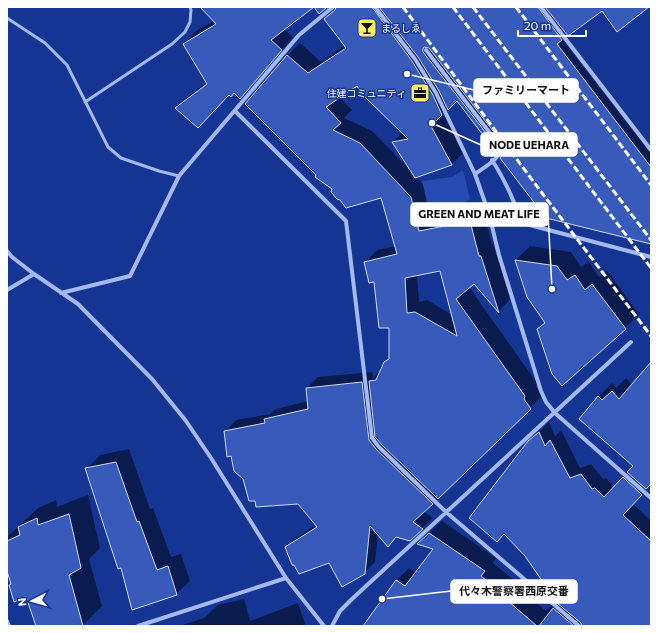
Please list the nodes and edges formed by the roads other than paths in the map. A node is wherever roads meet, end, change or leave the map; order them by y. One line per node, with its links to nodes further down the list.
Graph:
1 (190, 7): 7 (lane)
2 (333, 7): 8 (street)
3 (375, 7): 11 (street)
4 (541, 7): 9 (street)
5 (7, 18): 7 (lane)
6 (426, 50): 10 (street)
7 (85, 102): 12 (lane)
8 (235, 111): 12 (street); 24 (street)
9 (651, 150)
10 (492, 160): 11 (street); 15 (street)
11 (475, 174): 14 (street)
12 (179, 176): 20 (street)
13 (427, 214): 14 (street)
14 (489, 214): 15 (street); 22 (street)
15 (522, 223): 17 (street)
16 (7, 251): 18 (street)
17 (651, 258)
18 (34, 274): 19 (street); 20 (street)
19 (7, 290)
20 (61, 293): 25 (street)
21 (631, 342): 22 (street)
22 (554, 413): 23 (street); 24 (street)
23 (651, 498)
24 (446, 512): 30 (street); 31 (street)
25 (286, 578): 28 (street); 29 (street)
26 (7, 621): 27 (street)
27 (8, 626)
28 (138, 626)
29 (324, 626)
30 (332, 626)
31 (579, 626)

